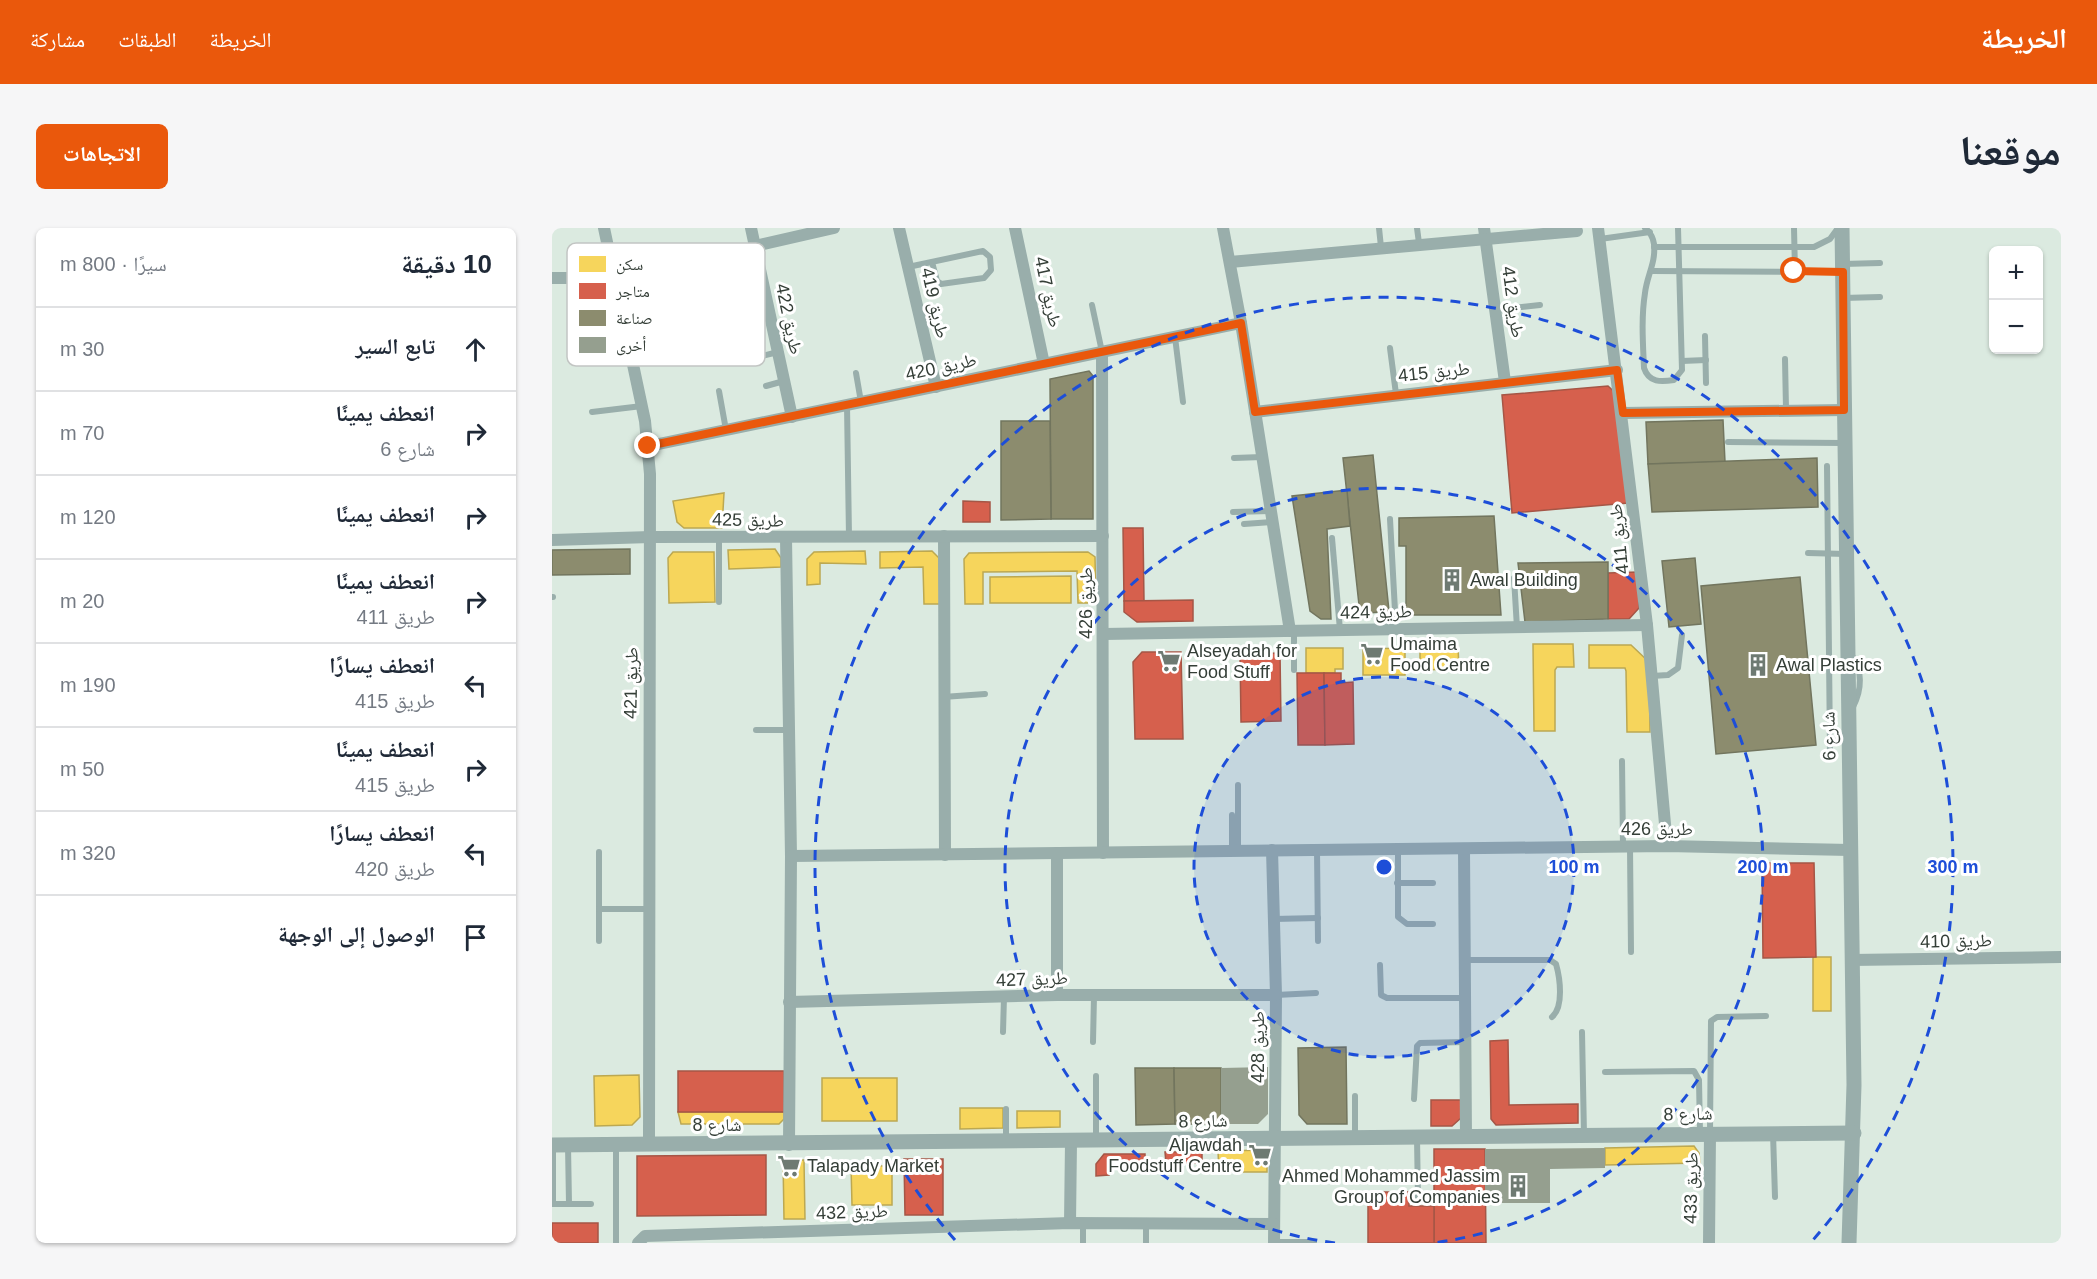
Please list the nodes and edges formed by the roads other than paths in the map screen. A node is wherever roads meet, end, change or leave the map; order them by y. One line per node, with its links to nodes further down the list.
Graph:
1 (604, 228): 16 (street, طريق 421)
2 (751, 228): 17 (street, طريق 422)
3 (834, 228): 19 (street)
4 (899, 228): 27 (street, طريق 419)
5 (1016, 228): 48 (street, طريق 417)
6 (1223, 228): 25 (street)
7 (1379, 228): 20 (lane)
8 (1417, 228): 18 (lane)
9 (1678, 228): 22 (lane)
10 (1794, 228): 23 (lane)
11 (1840, 228): 23 (lane); 28 (street, شارع 6)
12 (1647, 230): 15 (lane); 21 (lane)
13 (1577, 231): 14 (street)
14 (1485, 234): 18 (street); 37 (street, طريق 412)
15 (1599, 234): 50 (street, طريق 411)
16 (607, 243)
17 (754, 243)
18 (1419, 243): 20 (street)
19 (765, 244)
20 (1381, 247): 25 (street)
21 (1654, 247): 22 (lane); 29 (lane)
22 (1678, 247): 23 (lane); 30 (lane)
23 (1794, 248): 31 (lane)
24 (932, 262): 24 (lane); 27 (lane)
25 (1230, 262): 38 (street)
26 (1880, 263): 28 (lane)
27 (908, 267): 56 (street, طريق 419)
28 (1843, 268): 31 (lane); 34 (street, شارع 6)
29 (1652, 271): 30 (lane); 47 (lane)
30 (1679, 271): 31 (lane); 47 (lane)
31 (1794, 271)
32 (765, 295): 42 (street, طريق 422)
33 (1880, 297): 34 (lane)
34 (1843, 298): 64 (street, شارع 6)
35 (1092, 305): 43 (lane)
36 (1540, 305): 37 (lane)
37 (1496, 310): 53 (street, طريق 412)
38 (1241, 323): 40 (street, طريق 420); 66 (street)
39 (1705, 336): 46 (lane)
40 (1175, 337): 43 (street, طريق 420); 60 (lane)
41 (1390, 348): 58 (lane)
42 (778, 352): 44 (lane); 52 (street, طريق 422)
43 (1102, 352): 48 (street, طريق 420); 81 (street, طريق 426)
44 (765, 355)
45 (1785, 358): 63 (lane)
46 (1706, 360): 47 (lane); 54 (lane)
47 (1682, 361)
48 (1044, 364): 56 (street, طريق 420)
49 (634, 366): 62 (street, طريق 421)
50 (1617, 370): 53 (street, طريق 415); 67 (street, طريق 411)
51 (856, 374): 59 (lane)
52 (784, 381): 55 (lane); 68 (street, طريق 422)
53 (1505, 382): 58 (street, طريق 415)
54 (1706, 383)
55 (766, 386)
56 (936, 387): 59 (street, طريق 420)
57 (718, 391): 69 (lane)
58 (1396, 394): 66 (street, طريق 415)
59 (861, 402): 61 (street, طريق 420)
60 (1183, 402)
61 (848, 405): 68 (street, طريق 420); 85 (lane)
62 (642, 406): 65 (lane); 72 (street, طريق 421)
63 (1786, 409): 64 (street); 67 (street)
64 (1844, 410): 71 (street, شارع 6)
65 (592, 411)
66 (1255, 412): 73 (street)
67 (1623, 413): 93 (street, طريق 411)
68 (792, 417): 69 (street, طريق 420)
69 (726, 430): 72 (street, طريق 420)
70 (1728, 442): 71 (lane)
71 (1845, 443): 90 (street, شارع 6)
72 (648, 446): 82 (street, طريق 421)
73 (1262, 457): 74 (lane); 77 (street)
74 (1234, 458)
75 (1827, 466): 89 (lane)
76 (1233, 512): 77 (lane)
77 (1271, 516): 79 (lane); 97 (street)
78 (1390, 519): 96 (lane)
79 (1244, 524)
80 (944, 536): 81 (street, طريق 425); 85 (street, طريق 425); 103 (street)
81 (1103, 536): 98 (street, طريق 426)
82 (651, 537): 83 (street, طريق 425); 87 (street, طريق 425); 126 (street, طريق 421)
83 (718, 537): 84 (street, طريق 425); 92 (lane)
84 (786, 538): 85 (street, طريق 425); 105 (street)
85 (849, 538)
86 (1332, 538): 95 (lane)
87 (552, 540)
88 (1808, 553): 89 (lane)
89 (1828, 553): 90 (lane); 106 (lane)
90 (1846, 554): 116 (street, شارع 6)
91 (1514, 578): 94 (lane)
92 (719, 602)
93 (1647, 625): 94 (street, طريق 424); 101 (street, طريق 411)
94 (1517, 628): 96 (street, طريق 424)
95 (1340, 630): 96 (street, طريق 424); 97 (street, طريق 424)
96 (1396, 630)
97 (1292, 631): 98 (street, طريق 424); 100 (lane)
98 (1104, 634): 120 (street, طريق 426)
99 (1682, 635): 101 (lane)
100 (1294, 670)
101 (1652, 676): 111 (street, طريق 411)
102 (985, 694): 103 (lane)
103 (942, 697): 121 (street)
104 (756, 730): 105 (lane)
105 (789, 730): 122 (street)
106 (1830, 749)
107 (1622, 761): 110 (lane)
108 (1238, 786): 117 (lane)
109 (1232, 815): 117 (lane)
110 (1627, 846): 111 (street, طريق 426); 113 (street, طريق 426); 132 (lane)
111 (1667, 846): 116 (street, طريق 426)
112 (1398, 849): 113 (street, طريق 426); 115 (street, طريق 426); 123 (lane)
113 (1464, 849): 134 (street)
114 (1272, 850): 115 (street, طريق 426); 117 (street, طريق 426); 128 (street, طريق 428)
115 (1317, 850): 127 (lane)
116 (1850, 850): 135 (street, شارع 6)
117 (1235, 851): 120 (street, طريق 426)
118 (599, 852): 125 (lane)
119 (1056, 853): 120 (street, طريق 426); 121 (street, طريق 426); 138 (street)
120 (1103, 853)
121 (945, 855): 122 (street, طريق 426)
122 (791, 856): 143 (street)
123 (1397, 883): 124 (lane); 129 (lane)
124 (1433, 883)
125 (599, 909): 126 (lane); 130 (lane)
126 (648, 909): 169 (street, طريق 421)
127 (1318, 918): 128 (lane); 131 (lane)
128 (1273, 919): 139 (street, طريق 428)
129 (1433, 924)
130 (599, 941)
131 (1318, 941)
132 (1631, 952)
133 (2061, 957): 135 (street, طريق 410)
134 (1465, 960): 142 (street); 145 (lane)
135 (1851, 960): 156 (street, شارع 6)
136 (1380, 965): 142 (lane)
137 (1316, 993): 139 (lane)
138 (1056, 995): 140 (street, طريق 427); 141 (street, طريق 427)
139 (1276, 995): 140 (street, طريق 427); 162 (street, طريق 428)
140 (1094, 996): 148 (lane)
141 (1004, 997): 143 (street, طريق 427); 146 (lane)
142 (1464, 998): 149 (street)
143 (789, 1002): 170 (street)
144 (1766, 1016): 157 (lane)
145 (1552, 1017)
146 (1003, 1032)
147 (1582, 1032): 158 (lane)
148 (1093, 1042)
149 (1465, 1042): 153 (lane); 159 (street)
150 (1605, 1072): 157 (lane)
151 (1096, 1076): 163 (lane)
152 (1355, 1096): 160 (lane)
153 (1414, 1099)
154 (1006, 1109): 164 (lane)
155 (1773, 1133): 156 (street, شارع 8); 157 (street, شارع 8); 171 (lane)
156 (1854, 1133): 187 (street, شارع 6)
157 (1705, 1134): 158 (street, شارع 8); 186 (street, طريق 433)
158 (1584, 1135): 159 (street, شارع 8)
159 (1466, 1137): 161 (street, شارع 8)
160 (1355, 1138): 161 (street, شارع 8); 162 (street, شارع 8)
161 (1418, 1138): 172 (lane)
162 (1276, 1140): 163 (street, شارع 8); 177 (street, طريق 428)
163 (1096, 1141): 165 (street, شارع 8)
164 (1006, 1142): 165 (street, شارع 8); 170 (street, شارع 8)
165 (1071, 1142): 176 (street)
166 (552, 1144): 167 (street, شارع 8); 173 (lane)
167 (568, 1144): 168 (street, شارع 8); 174 (lane)
168 (616, 1144): 169 (street, شارع 8); 182 (lane)
169 (649, 1144): 170 (street, شارع 8)
170 (789, 1144)
171 (1775, 1197)
172 (1418, 1199)
173 (552, 1204): 174 (lane)
174 (569, 1204): 175 (lane)
175 (591, 1204)
176 (1077, 1223): 178 (street, طريق 432); 179 (street, طريق 432); 184 (lane)
177 (1274, 1224): 178 (street, طريق 432); 180 (street, طريق 428)
178 (1146, 1225): 185 (lane)
179 (816, 1237): 183 (street, طريق 432)
180 (1274, 1242): 181 (lane)
181 (1314, 1242)
182 (616, 1243)
183 (638, 1243)
184 (1081, 1243)
185 (1146, 1243)
186 (1709, 1243)
187 (1849, 1243)

